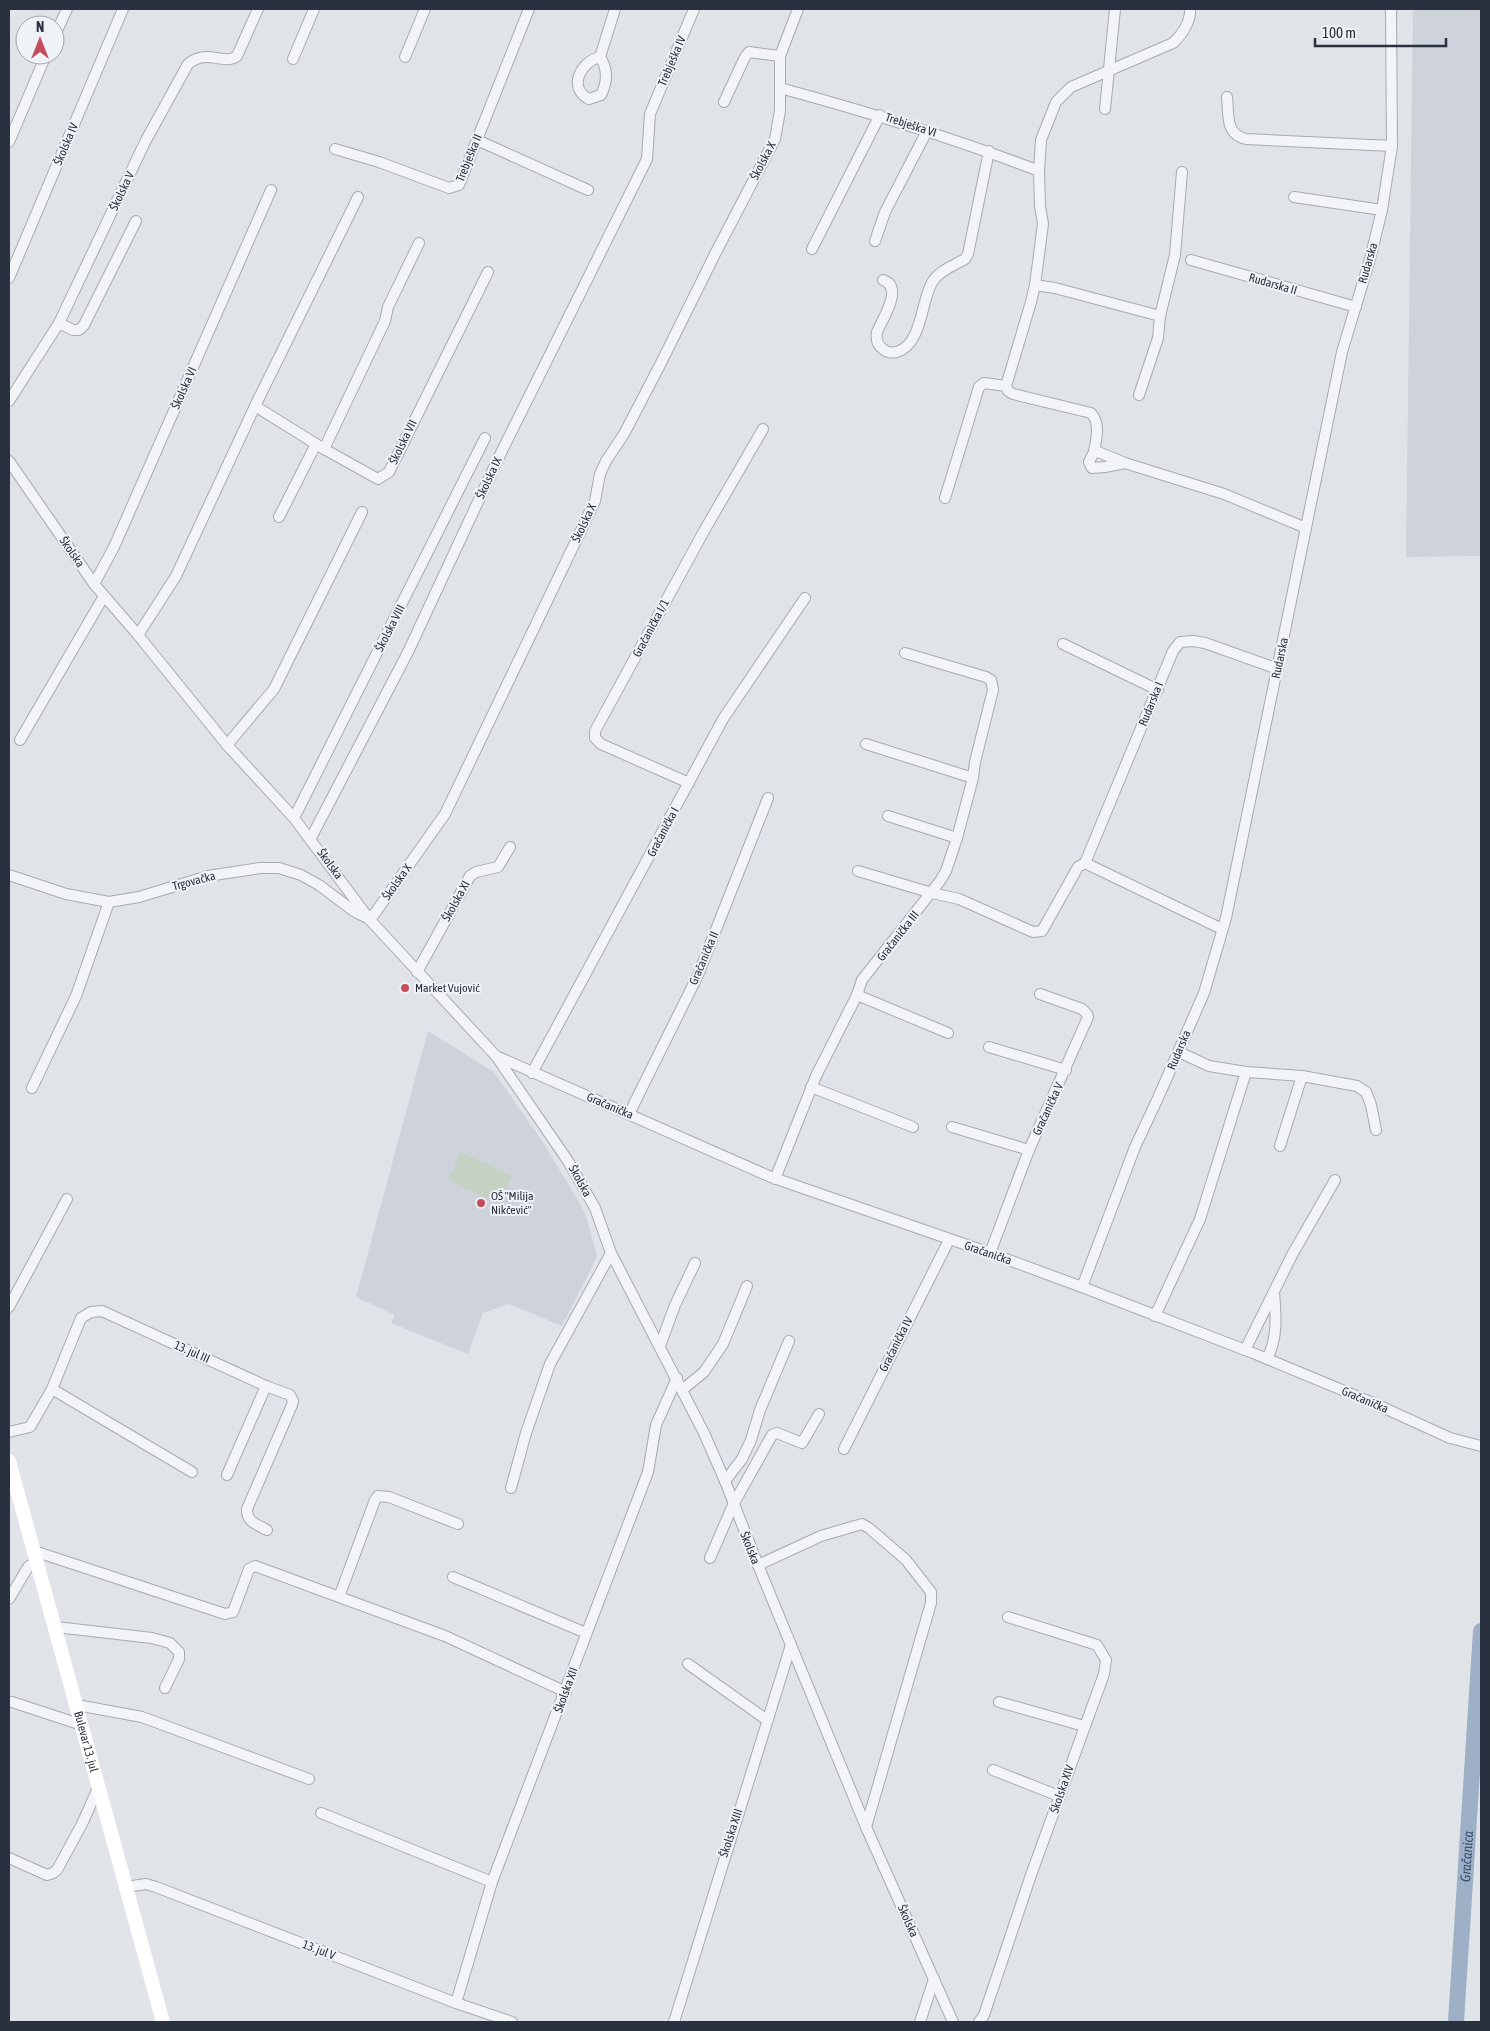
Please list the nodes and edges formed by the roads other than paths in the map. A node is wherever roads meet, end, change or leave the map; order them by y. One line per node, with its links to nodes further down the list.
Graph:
1 (123, 9): 43 (street, Školska IV)
2 (258, 9): 48 (street, Školska V)
3 (314, 9): 15 (street)
4 (424, 9): 12 (street)
5 (528, 9): 25 (street, Trebješka II)
6 (615, 9): 13 (street)
7 (694, 9): 22 (street, Trebješka IV)
8 (798, 9): 14 (street)
9 (1115, 9): 17 (street)
10 (1190, 9): 17 (street)
11 (1391, 9): 27 (street, Rudarska)
12 (405, 56)
13 (600, 56)
14 (780, 56): 18 (street, Školska X); 20 (street)
15 (293, 60)
16 (42, 65): 26 (street)
17 (1109, 71): 21 (street); 30 (street)
18 (780, 88): 23 (street, Trebješka VI); 87 (street, Školska X)
19 (1227, 97): 27 (street)
20 (724, 102)
21 (1105, 109)
22 (650, 114): 79 (street, Školska IX)
23 (880, 116): 24 (street, Trebješka VI); 40 (street)
24 (927, 131): 29 (street, Trebješka VI); 38 (street)
25 (477, 140): 28 (street, Trebješka II); 33 (street)
26 (9, 142)
27 (1392, 146): 36 (street, Rudarska)
28 (335, 149)
29 (989, 151): 30 (street, Trebješka VI); 44 (street)
30 (1039, 171): 45 (street)
31 (1182, 172): 47 (street)
32 (271, 190): 63 (street, Školska VI)
33 (588, 190)
34 (358, 197): 52 (street)
35 (1294, 197): 36 (street)
36 (1382, 210): 46 (street, Rudarska)
37 (136, 221): 48 (street, Školska V)
38 (875, 241)
39 (419, 243): 55 (street)
40 (812, 249)
41 (1191, 260): 46 (street, Rudarska II)
42 (488, 272): 55 (street, Školska VII)
43 (9, 278)
44 (883, 280)
45 (1034, 285): 47 (street); 49 (street)
46 (1356, 307): 62 (street, Rudarska)
47 (1160, 316): 50 (street)
48 (59, 322): 51 (street, Školska V)
49 (1006, 386): 56 (street); 59 (street)
50 (1139, 395)
51 (9, 401)
52 (255, 406): 55 (street, Školska VII); 66 (street)
53 (763, 429): 75 (street, Gračanička I/1)
54 (485, 438): 78 (street, Školska VIII)
55 (320, 447): 61 (street)
56 (1094, 452): 58 (street); 58 (street)
57 (9, 461): 63 (street, Školska)
58 (1125, 463): 62 (street)
59 (945, 498)
60 (362, 512): 73 (street)
61 (279, 517)
62 (1306, 528): 69 (street, Rudarska)
63 (94, 584): 64 (street, Školska)
64 (104, 596): 66 (street, Školska); 71 (street)
65 (805, 598): 75 (street, Gračanička I)
66 (138, 635): 73 (street, Školska)
67 (1063, 644): 70 (street)
68 (905, 653): 74 (street, Gračanička III)
69 (1278, 669): 70 (street, Rudarska I); 88 (street, Rudarska)
70 (1158, 690): 82 (street, Rudarska I)
71 (20, 740)
72 (866, 744): 74 (street)
73 (226, 745): 78 (street, Školska)
74 (973, 778): 80 (street, Gračanička III)
75 (689, 784): 98 (street, Gračanička I)
76 (768, 798): 102 (street, Gračanička II)
77 (888, 816): 80 (street)
78 (294, 818): 79 (street, Školska)
79 (311, 838): 87 (street, Školska)
80 (957, 838): 85 (street, Gračanička III)
81 (510, 847): 89 (street, Školska XI)
82 (1085, 863): 85 (street, Rudarska I); 88 (street)
83 (858, 871): 85 (street)
84 (9, 875): 86 (street, Trgovačka)
85 (932, 893): 91 (street, Gračanička III)
86 (109, 902): 87 (street, Trgovačka); 101 (street)
87 (370, 920): 89 (street, Školska)
88 (1222, 929): 94 (street, Rudarska)
89 (417, 972): 95 (street, Školska)
90 (1040, 994): 96 (street, Gračanička V)
91 (857, 995): 92 (street); 100 (street, Gračanička III)
92 (948, 1033)
93 (989, 1047): 96 (street)
94 (1179, 1052): 97 (street); 116 (street, Rudarska)
95 (496, 1056): 98 (street, Gračanička); 112 (street, Školska)
96 (1066, 1070): 107 (street, Gračanička V)
97 (1246, 1072): 99 (street); 119 (street)
98 (532, 1073): 102 (street, Gračanička)
99 (1302, 1076): 105 (street); 106 (street)
100 (811, 1087): 103 (street); 108 (street, Gračanička III)
101 (32, 1088)
102 (629, 1114): 108 (street, Gračanička)
103 (913, 1126)
104 (952, 1127): 107 (street)
105 (1376, 1130)
106 (1280, 1146)
107 (1029, 1150): 113 (street, Gračanička V)
108 (775, 1179): 111 (street, Gračanička)
109 (1336, 1180): 117 (street)
110 (66, 1200): 118 (street)
111 (949, 1240): 113 (street, Gračanička); 131 (street, Gračanička IV)
112 (611, 1253): 121 (street, Školska); 136 (street)
113 (990, 1253): 116 (street, Gračanička)
114 (695, 1264): 121 (street)
115 (747, 1286): 127 (street)
116 (1082, 1288): 119 (street, Gračanička)
117 (1274, 1291): 122 (street); 123 (street)
118 (9, 1307)
119 (1155, 1316): 122 (street, Gračanička)
120 (788, 1341): 135 (street)
121 (660, 1346): 124 (street, Školska)
122 (1245, 1350): 123 (street, Gračanička)
123 (1267, 1359): 130 (street, Gračanička)
124 (677, 1378): 127 (street, Školska); 148 (street, Školska XII)
125 (266, 1386): 126 (street, 13. jul III); 134 (street); 139 (street, 13. jul III)
126 (52, 1389): 129 (street, 13. jul III); 133 (street)
127 (682, 1390): 135 (street, Školska)
128 (819, 1414): 137 (street)
129 (9, 1432)
130 (1481, 1446)
131 (844, 1449)
132 (9, 1460): 140 (street, Bulevar 13. jul)
133 (192, 1472)
134 (227, 1475)
135 (725, 1481): 137 (street, Školska)
136 (511, 1488)
137 (733, 1505): 141 (street); 142 (street, Školska)
138 (458, 1524): 144 (street)
139 (267, 1530)
140 (35, 1556): 144 (street); 145 (street); 147 (street, Bulevar 13. jul)
141 (710, 1558)
142 (758, 1565): 149 (street, Školska); 164 (street)
143 (453, 1577): 148 (street)
144 (339, 1597): 152 (street)
145 (9, 1599)
146 (1008, 1617): 158 (street, Školska XIV)
147 (56, 1628): 151 (street); 155 (street, Bulevar 13. jul)
148 (586, 1633): 152 (street, Školska XII)
149 (791, 1645): 156 (street, Školska XIII); 164 (street, Školska)
150 (688, 1664): 156 (street)
151 (165, 1688)
152 (566, 1692): 166 (street, Školska XII)
153 (12, 1702): 157 (street)
154 (999, 1702): 158 (street)
155 (77, 1705): 157 (street, Bulevar 13. jul); 160 (street)
156 (767, 1720): 172 (street, Školska XIII)
157 (82, 1725): 161 (street, Bulevar 13. jul)
158 (1084, 1726): 162 (street, Školska XIV)
159 (993, 1770): 162 (street)
160 (309, 1779)
161 (98, 1788): 165 (street); 167 (street, Bulevar 13. jul)
162 (1059, 1796): 175 (street, Školska XIV)
163 (321, 1813): 166 (street)
164 (866, 1827): 168 (street, Školska)
165 (9, 1858)
166 (492, 1882): 169 (street, Školska XII)
167 (126, 1887): 169 (street, 13. jul V); 170 (street, Bulevar 13. jul)
168 (934, 1979): 173 (street); 174 (street, Školska)
169 (456, 2003): 171 (street, 13. jul V)
170 (163, 2022)
171 (512, 2022)
172 (674, 2022)
173 (920, 2022)
174 (953, 2022)
175 (980, 2022)

